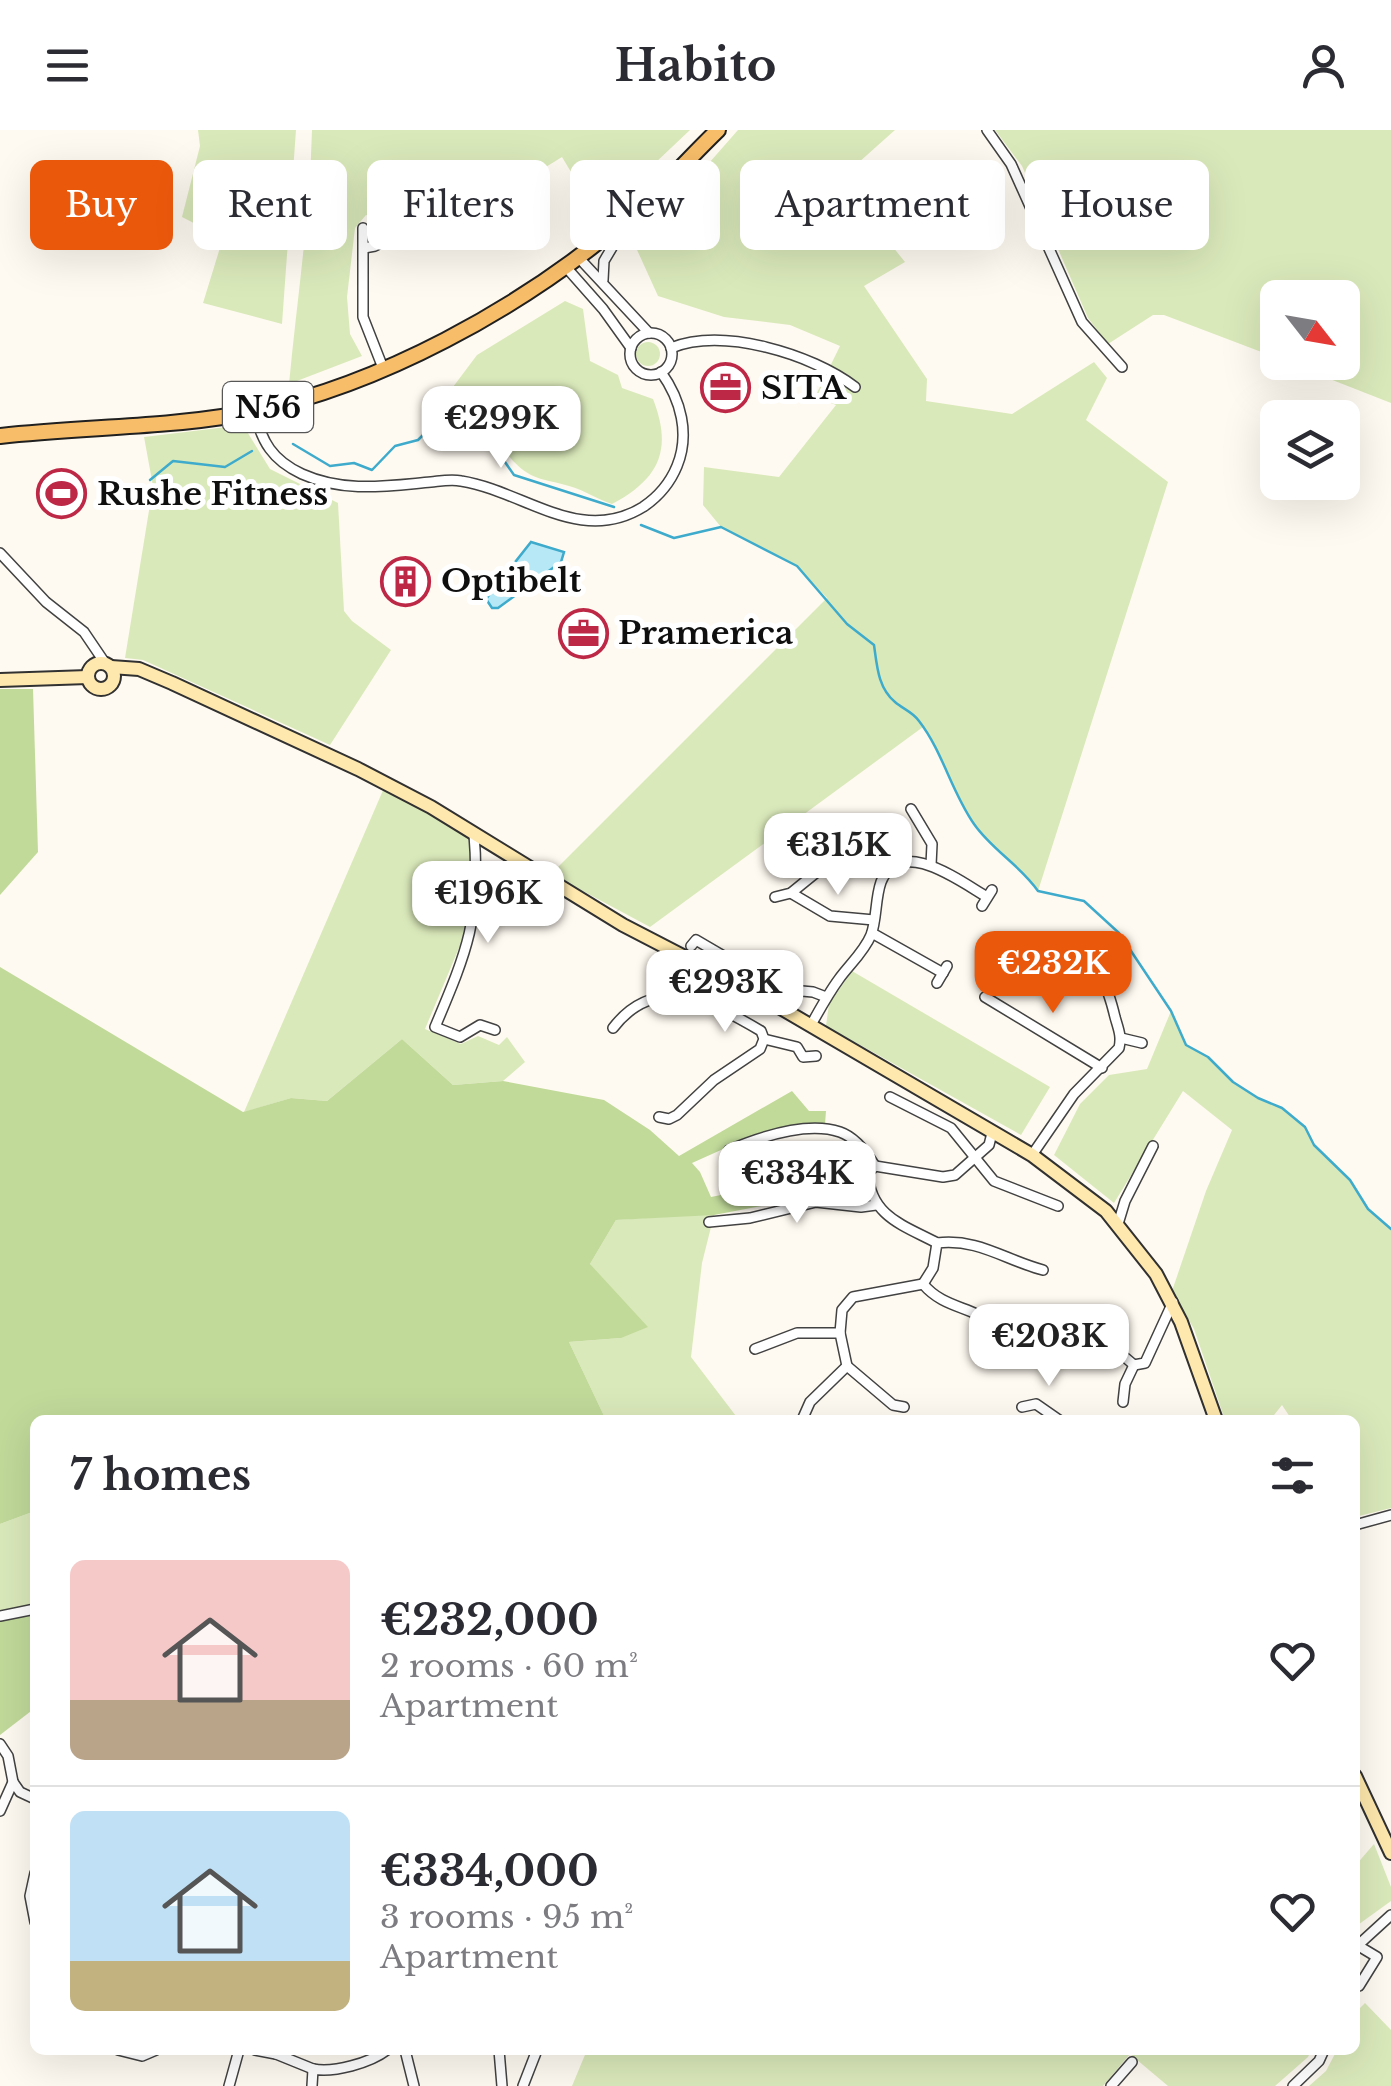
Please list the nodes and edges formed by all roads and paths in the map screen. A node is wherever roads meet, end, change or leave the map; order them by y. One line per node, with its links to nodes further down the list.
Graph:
1 (718, 130): 3 (main road, N56)
2 (987, 130): 15 (street)
3 (687, 160)
4 (363, 228): 6 (street)
5 (367, 247): 6 (street)
6 (364, 248): 16 (street)
7 (586, 250): 9 (main road, N56)
8 (610, 250): 11 (street)
9 (578, 256): 10 (main road, N56); 11 (street)
10 (565, 266): 13 (street); 16 (main road, N56)
11 (602, 280): 12 (street)
12 (649, 333): 13 (street); 14 (street)
13 (631, 348): 17 (street)
14 (671, 348): 17 (street); 18 (street)
15 (1122, 367)
16 (383, 368): 19 (main road, N56)
17 (661, 372): 19 (street)
18 (855, 387)
19 (254, 410): 20 (main road, N56)
20 (0, 436)
21 (0, 553): 22 (street)
22 (100, 668): 23 (street); 24 (street); 25 (street); 25 (street)
23 (157, 677): 25 (street); 28 (street)
24 (0, 680)
25 (113, 682)
26 (911, 809): 30 (street)
27 (822, 826): 29 (street)
28 (474, 834): 40 (street); 46 (street)
29 (839, 854): 31 (street); 32 (street)
30 (931, 865): 34 (street); 35 (street)
31 (847, 866)
32 (791, 893): 33 (street); 35 (street)
33 (775, 897)
34 (987, 898)
35 (874, 920): 36 (street)
36 (872, 933): 39 (street); 42 (street)
37 (691, 946): 42 (street)
38 (1070, 954): 47 (street)
39 (942, 974)
40 (739, 986): 43 (street); 44 (street)
41 (985, 997): 51 (street)
42 (826, 998): 44 (street)
43 (723, 1012): 45 (street); 48 (street)
44 (811, 1025): 54 (street)
45 (613, 1028)
46 (496, 1030)
47 (1121, 1038): 49 (street); 51 (street)
48 (764, 1039): 50 (street); 53 (street)
49 (1142, 1044)
50 (816, 1056)
51 (1102, 1068): 56 (street)
52 (890, 1097): 58 (street)
53 (659, 1116)
54 (992, 1133): 56 (street); 58 (street)
55 (1153, 1146): 63 (street)
56 (1032, 1155): 63 (street)
57 (731, 1156): 59 (street)
58 (975, 1156): 59 (street); 61 (street)
59 (874, 1166): 60 (street)
60 (876, 1205): 62 (street); 64 (street)
61 (1058, 1206)
62 (710, 1222)
63 (1118, 1224): 67 (street)
64 (937, 1243): 65 (street); 66 (street)
65 (1043, 1270)
66 (923, 1284): 68 (street); 69 (street)
67 (1173, 1302): 72 (street); 79 (street)
68 (990, 1323)
69 (840, 1333): 71 (street); 73 (street)
70 (1053, 1335): 72 (street)
71 (755, 1349)
72 (1134, 1365): 74 (street)
73 (846, 1366): 76 (street); 77 (street)
74 (1123, 1402)
75 (1022, 1407): 78 (street)
76 (904, 1408)
77 (804, 1415)
78 (1052, 1415)
79 (1215, 1415)
80 (1391, 1515): 81 (street)
81 (1360, 1524)
82 (30, 1610): 83 (street)
83 (0, 1616)
84 (0, 1744): 85 (street)
85 (14, 1782): 86 (street); 88 (street)
86 (30, 1796)
87 (1360, 1796): 89 (street)
88 (0, 1811)
89 (1391, 1853)
90 (1391, 1915): 91 (street)
91 (1360, 1943)
92 (1360, 1949): 93 (street)
93 (1360, 1983)
94 (155, 2055): 103 (street)
95 (238, 2055): 105 (street)
96 (283, 2055): 104 (street)
97 (377, 2055): 104 (street)
98 (406, 2055): 107 (street)
99 (499, 2055): 108 (street)
100 (536, 2055): 109 (street)
101 (1321, 2055): 111 (street)
102 (1132, 2062): 110 (street)
103 (160, 2068)
104 (313, 2069): 106 (street)
105 (229, 2086)
106 (312, 2086)
107 (414, 2086)
108 (502, 2086)
109 (523, 2086)
110 (1111, 2086)
111 (1293, 2086)

